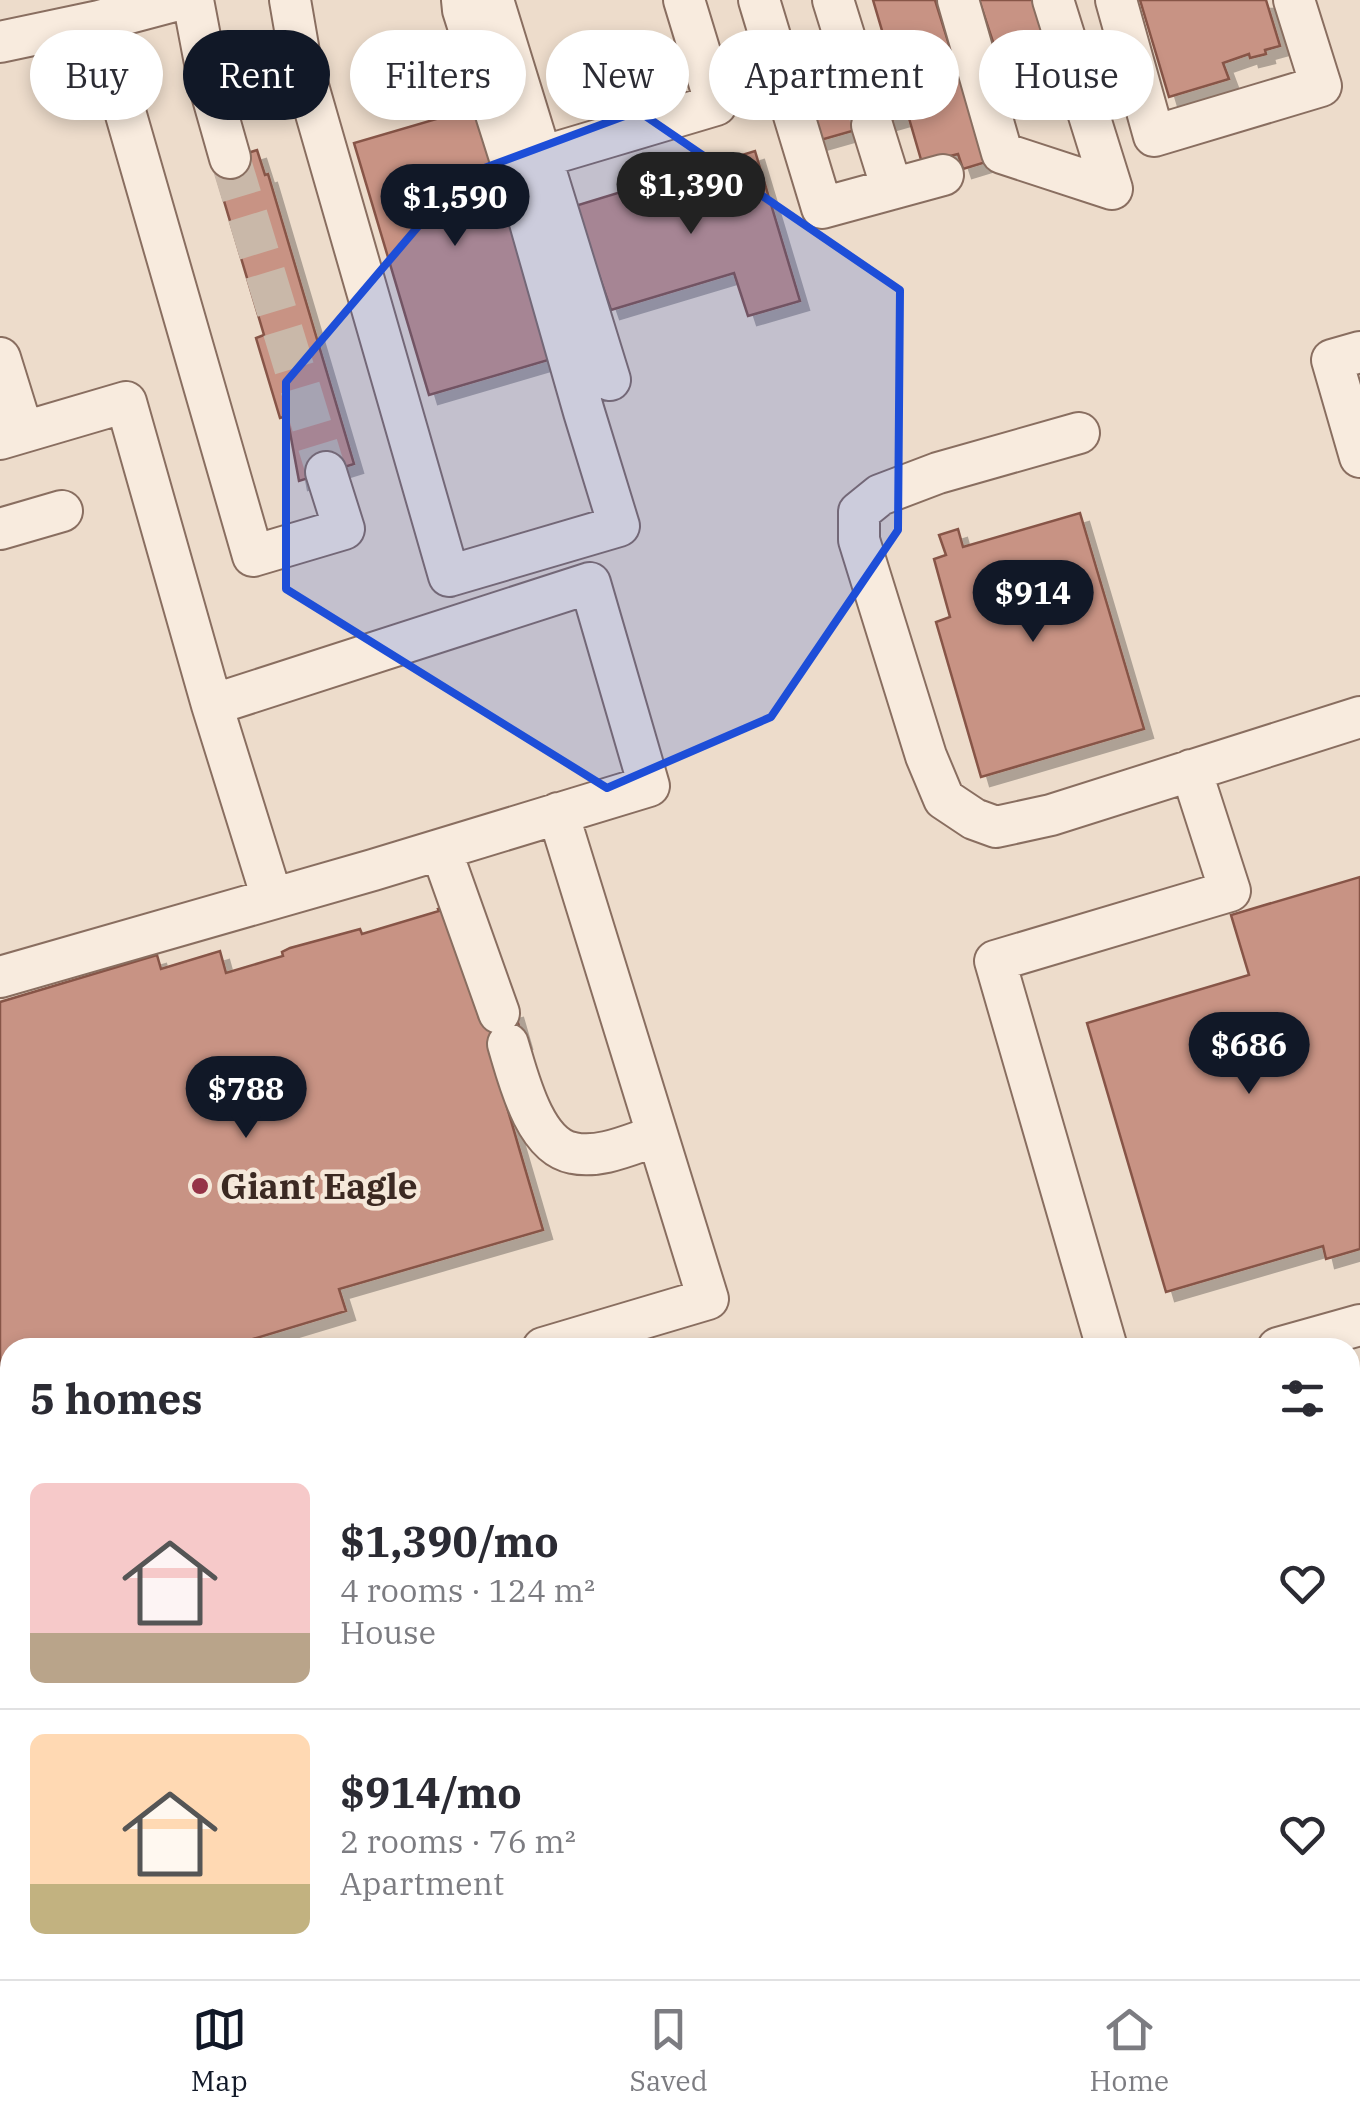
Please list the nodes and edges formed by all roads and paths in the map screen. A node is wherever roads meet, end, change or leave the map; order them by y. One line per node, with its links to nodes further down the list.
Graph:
1 (178, 0): 13 (street)
2 (193, 0): 18 (street)
3 (290, 0): 4 (street)
4 (462, 0)
5 (493, 0): 17 (street)
6 (684, 0): 17 (street)
7 (760, 0): 20 (street)
8 (833, 0): 14 (street)
9 (958, 0): 10 (street)
10 (1053, 0)
11 (1116, 0): 12 (street)
12 (1294, 0)
13 (100, 21): 15 (street); 27 (street)
14 (843, 30)
15 (0, 42)
16 (872, 125): 20 (street)
17 (541, 157): 23 (street)
18 (230, 158)
19 (943, 175): 20 (street)
20 (892, 188)
21 (1360, 352): 26 (street)
22 (0, 358): 25 (street)
23 (610, 380)
24 (1079, 433): 32 (street)
25 (12, 435): 30 (street)
26 (1360, 457)
27 (326, 472)
28 (62, 511): 29 (street)
29 (0, 529)
30 (212, 705): 33 (street); 35 (street)
31 (1360, 717): 32 (street)
32 (1190, 770): 40 (street)
33 (558, 814): 34 (street); 37 (street)
34 (442, 850): 35 (street); 37 (street)
35 (272, 898): 36 (street)
36 (0, 977)
37 (656, 1136): 39 (street)
38 (1360, 1325): 41 (street)
39 (576, 1338)
40 (1104, 1338)
41 (1314, 1338)

